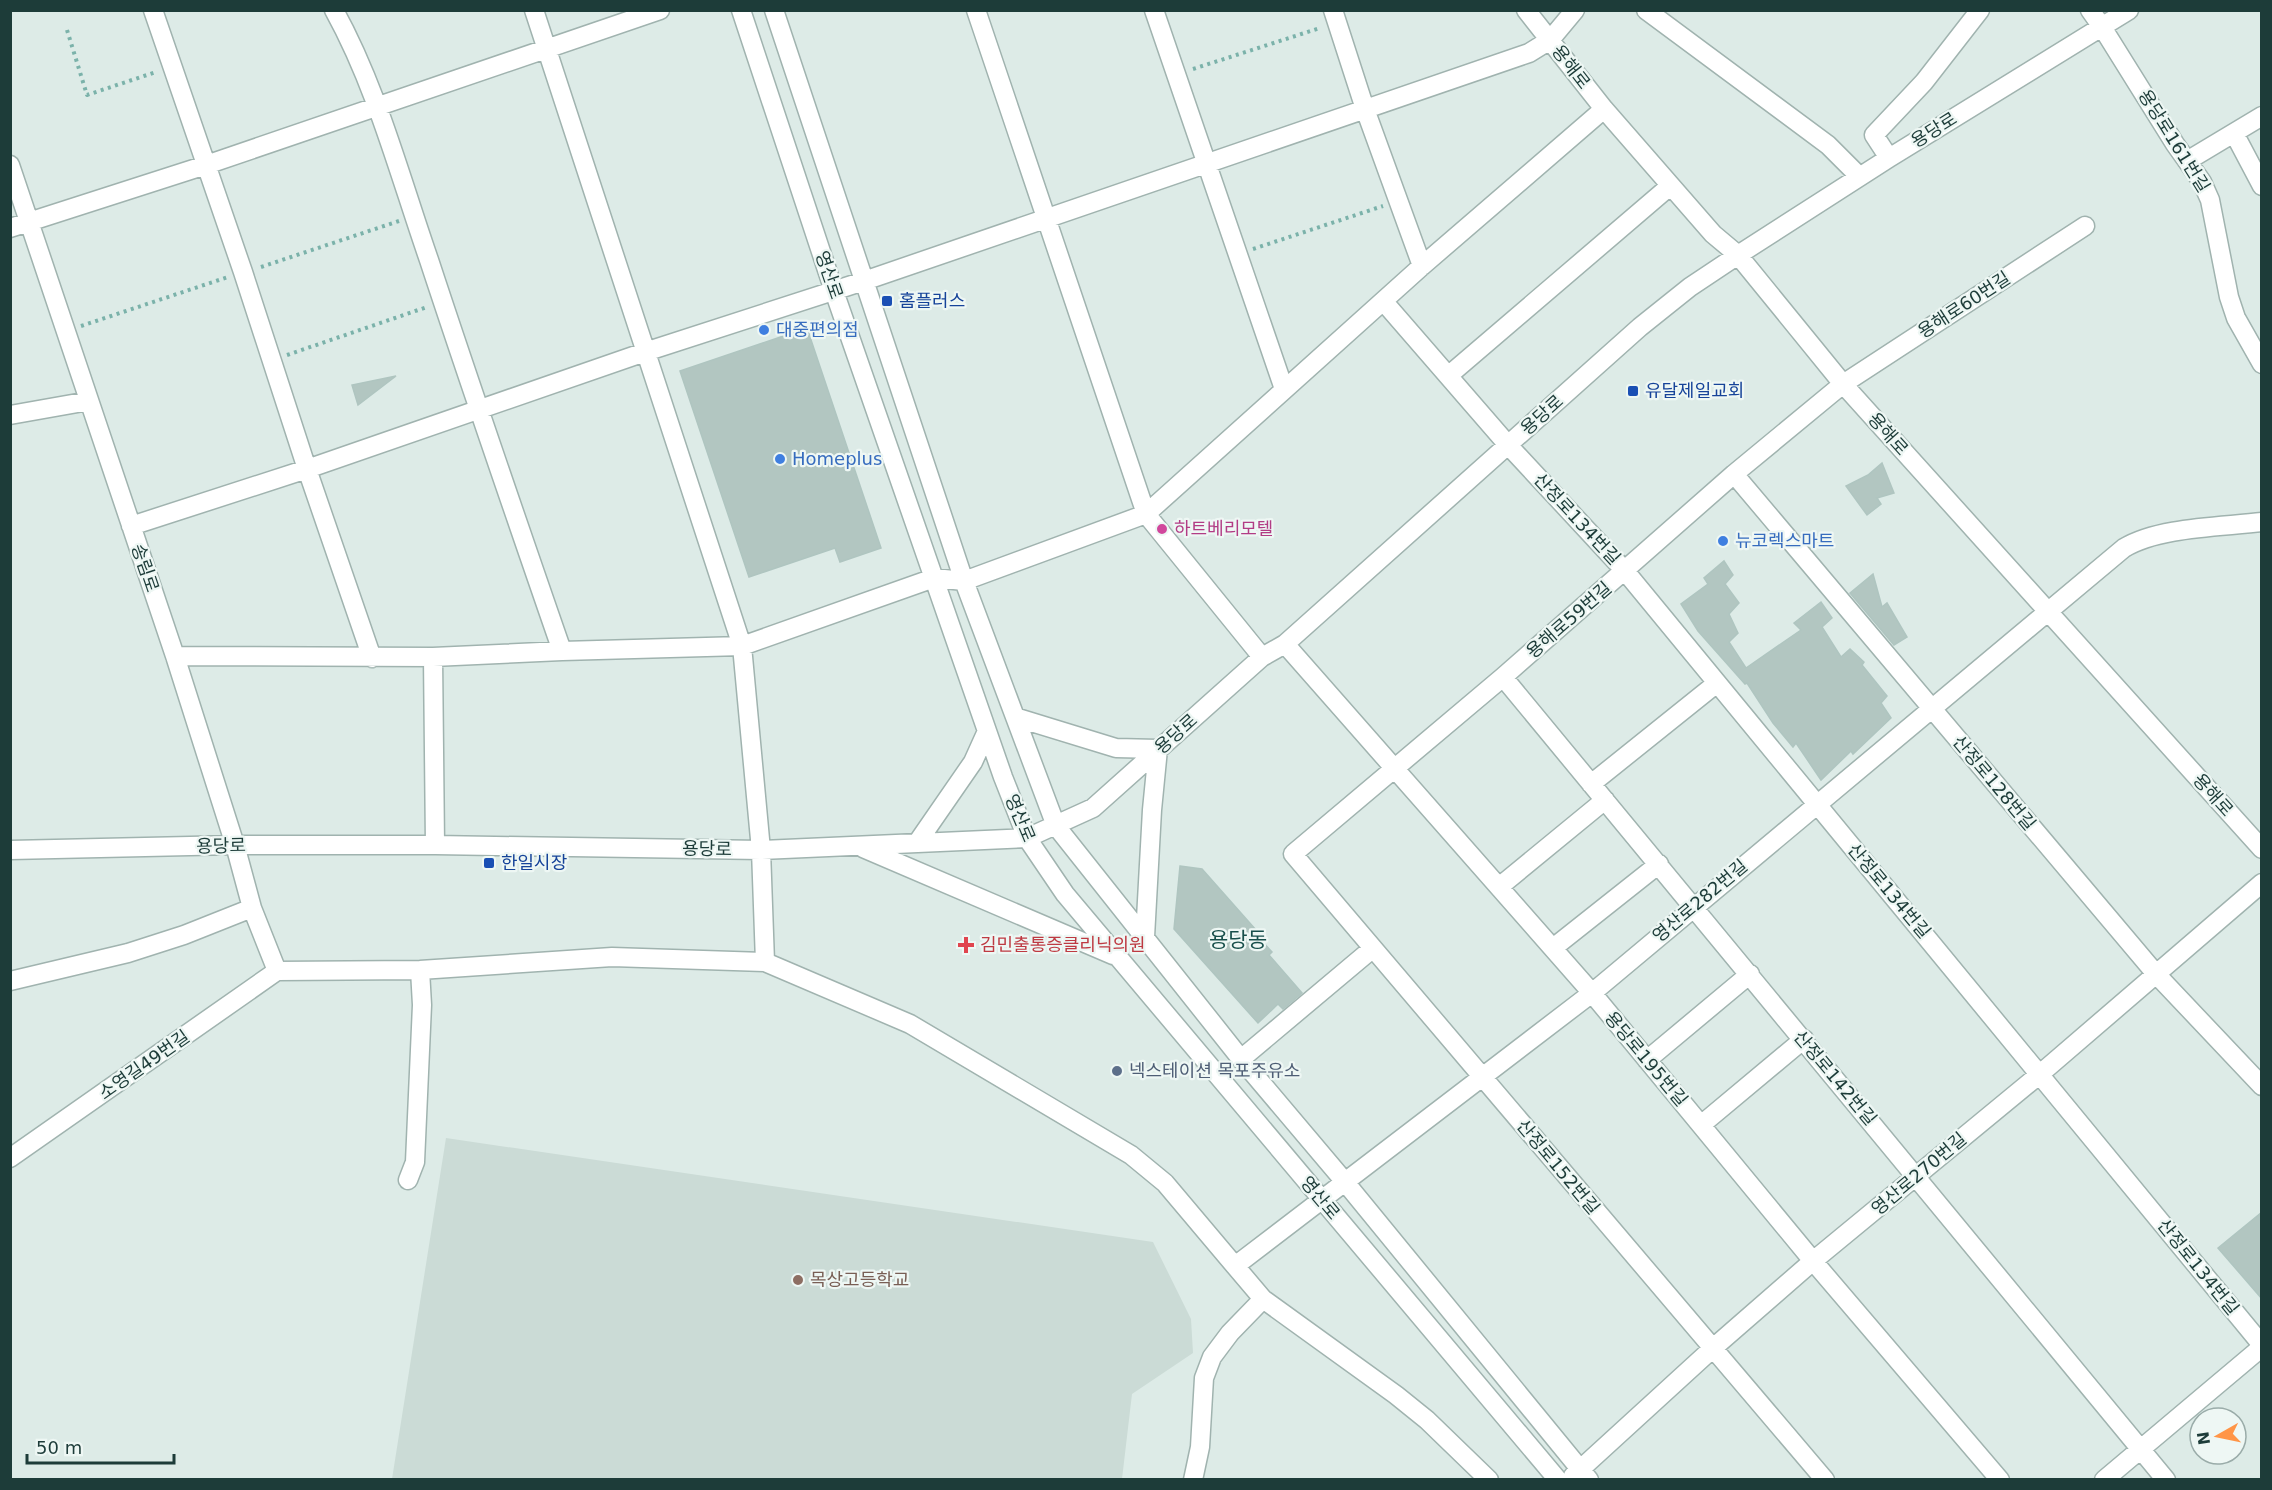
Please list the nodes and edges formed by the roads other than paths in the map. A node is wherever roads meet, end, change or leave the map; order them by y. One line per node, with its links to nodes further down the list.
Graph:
1 (153, 10): 28 (street)
2 (334, 10): 19 (street)
3 (534, 10): 18 (street)
4 (660, 10): 18 (street)
5 (741, 10): 39 (street, 영산로)
6 (774, 10): 38 (street, 영산로)
7 (976, 10): 32 (street)
8 (1154, 10): 26 (street)
9 (1526, 10): 17 (street, 용해로)
10 (1575, 10): 17 (street)
11 (1646, 10): 29 (street)
12 (1980, 10): 24 (street)
13 (2090, 10): 16 (street, 용당로161번길)
14 (2128, 10): 16 (street, 용당로)
15 (1335, 17): 20 (street)
16 (2102, 27): 24 (street, 용당로); 25 (street, 용당로161번길)
17 (1550, 40): 20 (street); 21 (street, 용해로)
18 (547, 49): 19 (street); 41 (street)
19 (376, 106): 28 (street); 47 (street)
20 (1365, 109): 26 (street); 37 (street)
21 (1604, 109): 30 (street, 용해로); 37 (street)
22 (2262, 116): 23 (street)
23 (2234, 133): 25 (street); 31 (street)
24 (1889, 158): 29 (street, 용당로)
25 (2187, 161): 42 (street, 용당로161번길)
26 (1206, 164): 32 (street); 45 (street)
27 (10, 165): 33 (street, 송림로)
28 (206, 165): 33 (street); 50 (street)
29 (1860, 177): 36 (street, 용당로)
30 (1670, 186): 36 (street, 용해로); 43 (street)
31 (2262, 186)
32 (1045, 219): 38 (street); 52 (street)
33 (29, 223): 35 (street); 46 (street, 송림로)
34 (2085, 226): 44 (street, 용해로60번길)
35 (10, 228)
36 (1738, 255): 44 (street, 용해로); 49 (street, 용당로)
37 (1422, 266): 40 (street)
38 (864, 281): 39 (street); 57 (street, 영산로)
39 (834, 291): 41 (street); 56 (street, 영산로)
40 (1384, 302): 43 (street, 산정로134번길); 45 (street)
41 (645, 352): 47 (street); 60 (street)
42 (2262, 364)
43 (1448, 376): 49 (street, 산정로134번길)
44 (1843, 384): 51 (street, 용해로59번길); 58 (street, 용해로)
45 (1284, 389): 52 (street)
46 (89, 401): 48 (street); 54 (street, 송림로)
47 (478, 409): 50 (street); 61 (street)
48 (10, 415)
49 (1508, 445): 55 (street, 산정로134번길); 59 (street, 용당로)
50 (307, 469): 54 (street); 65 (street)
51 (1734, 474): 55 (street, 용해로59번길); 68 (street, 산정로128번길)
52 (1146, 514): 57 (street); 64 (street)
53 (2262, 522): 58 (street, 영산로282번길)
54 (131, 526): 62 (street, 송림로)
55 (1625, 571): 66 (street, 용해로59번길); 67 (street, 산정로134번길)
56 (934, 578): 57 (street); 60 (street); 70 (street, 영산로)
57 (963, 580): 69 (street, 영산로)
58 (2047, 611): 68 (street, 영산로282번길); 82 (street, 용해로)
59 (1285, 644): 64 (street, 용당로); 72 (street, 용당로195번길)
60 (742, 646): 61 (street); 84 (street)
61 (562, 651): 63 (street)
62 (175, 656): 65 (street); 79 (street, 송림로)
63 (433, 657): 65 (street); 80 (street)
64 (1262, 657): 71 (street, 용당로)
65 (372, 658)
66 (1503, 677): 72 (street, 용해로59번길); 73 (street, 산정로142번길)
67 (1717, 683): 73 (street); 75 (street, 산정로134번길)
68 (1931, 709): 75 (street, 영산로282번길); 99 (street, 산정로128번길)
69 (1015, 717): 71 (street); 76 (street, 영산로)
70 (987, 732): 77 (street, 영산로); 78 (street)
71 (1158, 749): 76 (street, 용당로); 91 (street)
72 (1395, 769): 85 (street, 용해로59번길); 88 (street, 용당로195번길)
73 (1591, 784): 74 (street, 산정로142번길)
74 (1605, 800): 86 (street, 산정로142번길); 88 (street)
75 (1817, 804): 89 (street, 영산로282번길); 105 (street, 산정로134번길)
76 (1056, 826): 77 (street, 용당로); 91 (street, 영산로)
77 (1027, 838): 78 (street, 용당로); 94 (street, 영산로)
78 (917, 843): 81 (street, 용당로)
79 (235, 845): 80 (street, 용당로); 83 (street, 용당로); 90 (street, 송림로)
80 (435, 845): 84 (street, 용당로)
81 (858, 846): 84 (street, 용당로); 94 (street)
82 (2262, 849)
83 (10, 850)
84 (761, 850): 95 (street)
85 (1293, 854): 93 (street, 산정로152번길)
86 (1659, 864): 89 (street, 산정로142번길); 92 (street)
87 (2262, 884): 99 (street, 영산로270번길)
88 (1499, 887): 92 (street, 용당로195번길)
89 (1694, 906): 98 (street, 산정로142번길); 101 (street, 영산로282번길)
90 (252, 908): 97 (street, 송림로); 100 (street)
91 (1145, 937): 103 (street, 영산로)
92 (1553, 948): 101 (street, 용당로195번길)
93 (1372, 949): 103 (street); 106 (street, 산정로152번길)
94 (1116, 956): 113 (street, 영산로)
95 (765, 962): 96 (street); 115 (street)
96 (420, 970): 97 (street); 111 (street)
97 (277, 971): 109 (street, 소영길49번길)
98 (1750, 974): 102 (street, 산정로142번길); 104 (street)
99 (2156, 974): 105 (street, 영산로270번길); 107 (street, 산정로128번길)
100 (10, 981)
101 (1592, 993): 104 (street, 용당로195번길); 106 (street, 영산로282번길)
102 (1804, 1040): 108 (street); 110 (street, 산정로142번길)
103 (1241, 1059): 112 (street, 영산로)
104 (1647, 1060): 108 (street, 용당로195번길)
105 (2040, 1074): 110 (street, 영산로270번길); 117 (street, 산정로134번길)
106 (1482, 1077): 112 (street, 영산로282번길); 118 (street, 산정로152번길)
107 (2262, 1086)
108 (1701, 1125): 114 (street, 용당로195번길)
109 (10, 1158)
110 (1917, 1176): 114 (street, 영산로270번길); 119 (street, 산정로142번길)
111 (408, 1180)
112 (1346, 1182): 113 (street, 영산로282번길); 120 (street, 영산로)
113 (1322, 1200): 115 (street, 영산로282번길); 123 (street, 영산로)
114 (1813, 1261): 118 (street, 영산로270번길); 125 (street, 용당로195번길)
115 (1235, 1266): 116 (street)
116 (1263, 1299): 121 (street); 122 (street)
117 (2262, 1346): 119 (street)
118 (1712, 1349): 120 (street, 영산로270번길); 124 (street, 산정로152번길)
119 (2142, 1449): 126 (street); 127 (street, 산정로142번길)
120 (1580, 1476)
121 (1193, 1479)
122 (1489, 1479)
123 (1558, 1479)
124 (1825, 1479)
125 (2000, 1479)
126 (2104, 1479)
127 (2166, 1479)

